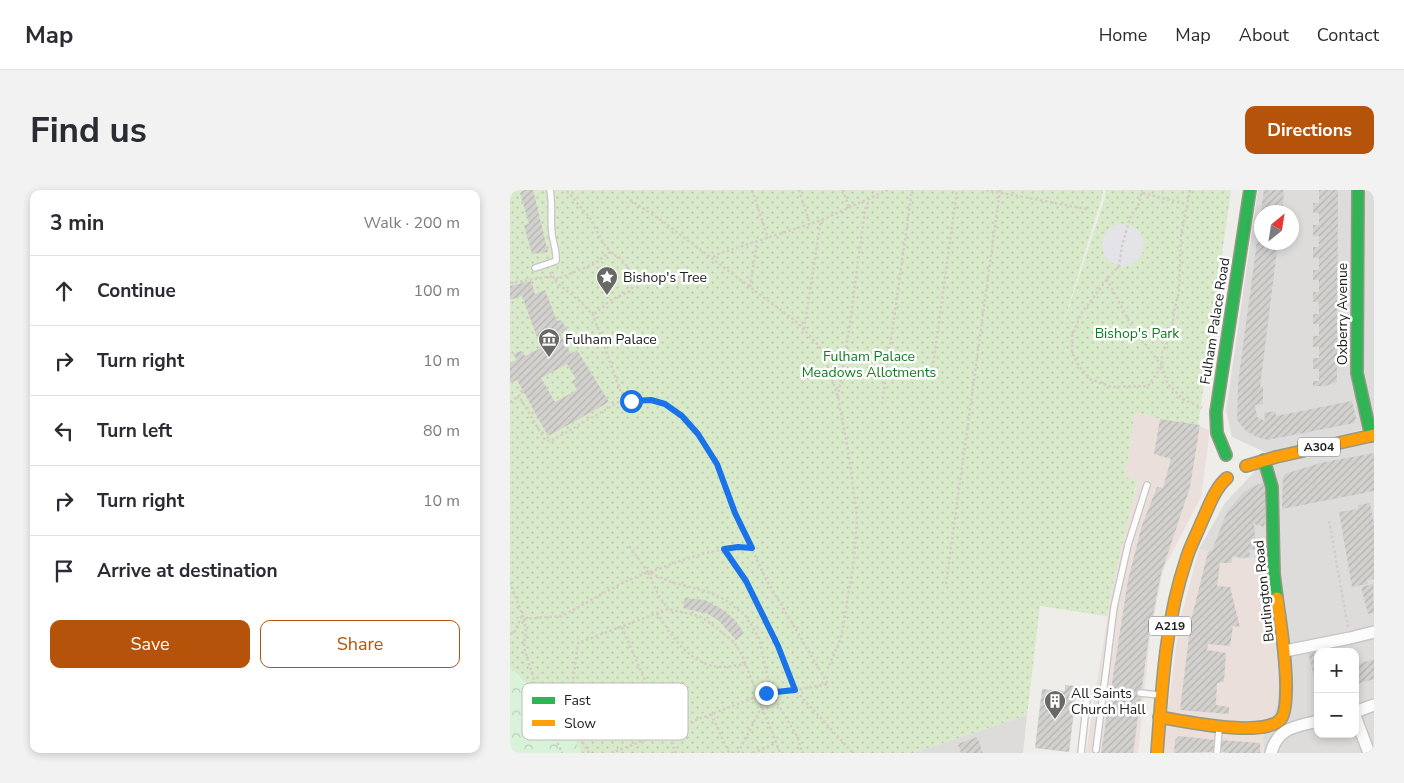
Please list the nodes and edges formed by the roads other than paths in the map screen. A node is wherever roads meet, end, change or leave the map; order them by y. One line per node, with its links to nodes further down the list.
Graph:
1 (550, 190): 4 (lane)
2 (1250, 190): 7 (main road, Fulham Palace Road)
3 (1358, 190): 5 (main road, Oxberry Avenue)
4 (535, 268)
5 (1372, 435): 6 (main road, A304)
6 (1264, 460): 8 (main road, A304); 11 (main road, Burlington Road)
7 (1223, 466): 8 (main road); 8 (main road, A219); 15 (main road, A219)
8 (1246, 466)
9 (1147, 485): 12 (lane)
10 (1374, 632): 11 (street)
11 (1285, 650): 21 (main road, Burlington Road)
12 (1103, 688): 13 (lane); 24 (lane)
13 (1110, 689)
14 (1140, 693): 15 (lane)
15 (1161, 695): 19 (main road, A219)
16 (1086, 698): 25 (lane)
17 (1374, 705): 18 (street)
18 (1359, 711)
19 (1159, 716): 22 (main road); 26 (main road, A219)
20 (1314, 721): 21 (street)
21 (1282, 725): 22 (main road); 28 (street, Burlington Road)
22 (1219, 727): 27 (lane)
23 (1359, 727): 29 (street)
24 (1096, 750)
25 (1080, 753)
26 (1157, 753)
27 (1217, 753)
28 (1271, 753)
29 (1369, 753)

